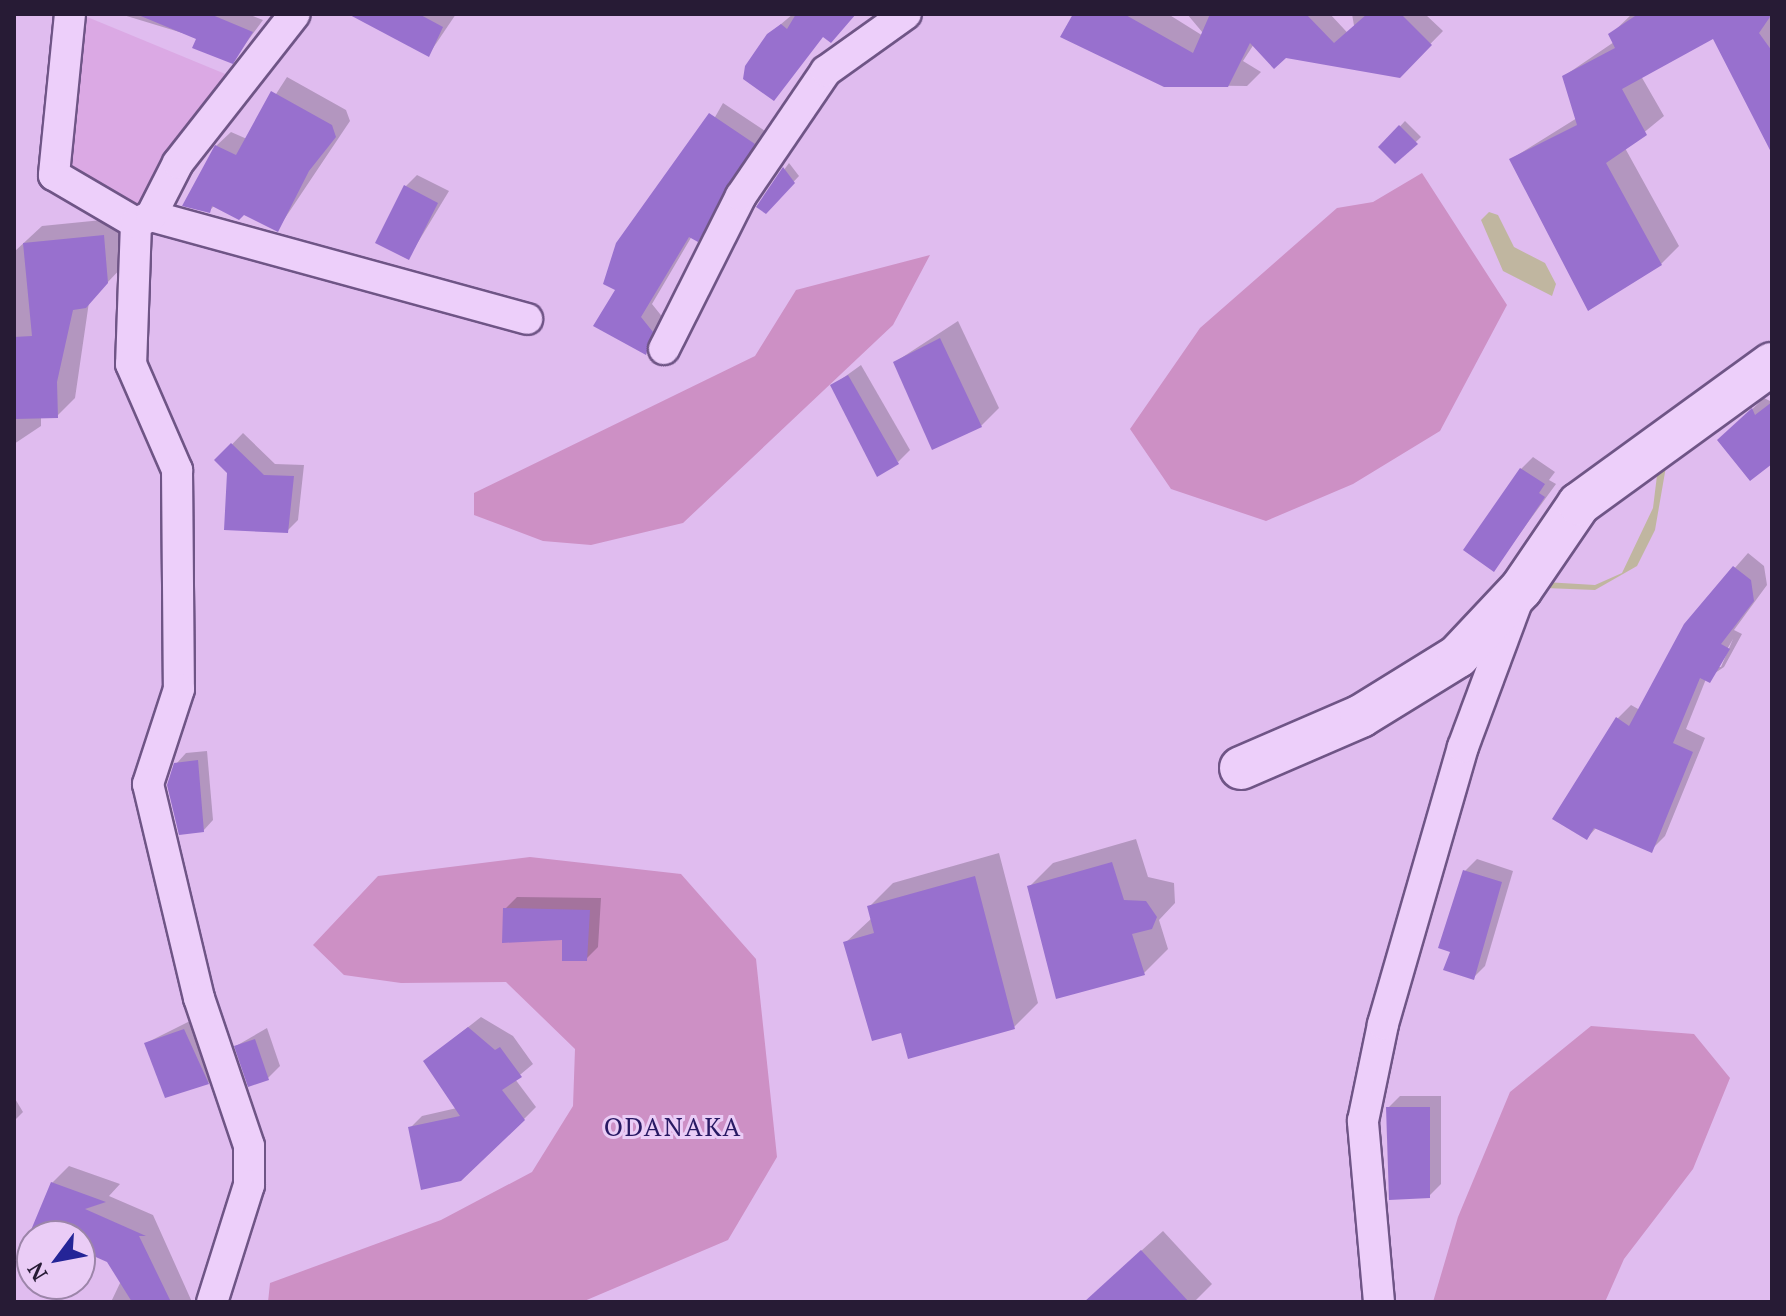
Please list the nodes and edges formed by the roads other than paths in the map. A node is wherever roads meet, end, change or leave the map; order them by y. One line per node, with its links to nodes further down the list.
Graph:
1 (70, 14): 4 (street)
2 (295, 14): 4 (street)
3 (906, 14): 6 (street)
4 (143, 219): 5 (street); 10 (street)
5 (527, 319)
6 (664, 349)
7 (1772, 364): 8 (street)
8 (1521, 589): 9 (street); 11 (street)
9 (1241, 768)
10 (212, 1302)
11 (1379, 1302)

